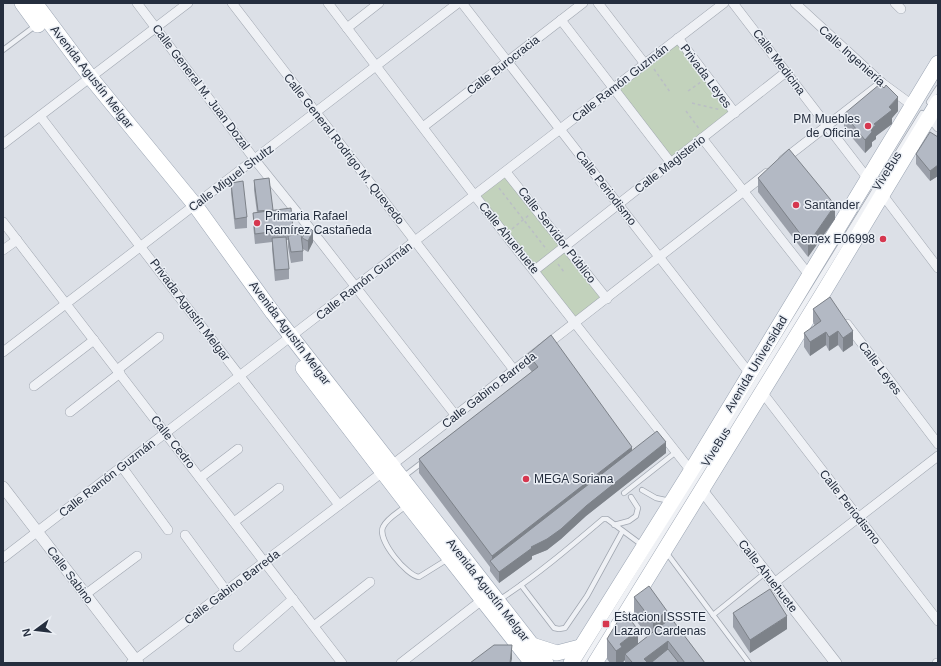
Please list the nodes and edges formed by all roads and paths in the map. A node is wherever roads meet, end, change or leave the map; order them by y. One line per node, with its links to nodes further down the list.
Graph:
1 (22, 3): 16 (main road, Avenida Agustín Melgar)
2 (35, 3): 27 (main road, Avenida Agustín Melgar)
3 (137, 3): 17 (street, Calle General M. Juan Dozal)
4 (188, 3): 17 (street)
5 (232, 3): 37 (street, Calle General Rodrigo M. Quevedo)
6 (328, 3): 18 (street, Calle Ahuehuete)
7 (379, 3): 18 (street)
8 (458, 3): 24 (street, Calle Miguel Shultz)
9 (462, 3): 21 (street, Calle Periodismo)
10 (583, 3): 15 (street, Calle Burocracia)
11 (598, 3): 22 (street)
12 (724, 3): 19 (street, Calle Ramón Guzmán)
13 (733, 3): 25 (street, Calle Medicina)
14 (795, 3): 28 (street, Calle Ingeniería)
15 (561, 20): 21 (street, Calle Burocracia); 29 (street)
16 (38, 24): 20 (lane); 27 (main road, Avenida Agustín Melgar)
17 (156, 27): 27 (street); 45 (street, Calle General M. Juan Dozal)
18 (347, 28): 24 (street, Calle Ahuehuete)
19 (678, 38): 22 (street, Calle Ramón Guzmán); 26 (street, Privada Leyes)
20 (3, 50)
21 (507, 62): 41 (street, Calle Burocracia); 42 (street, Calle Periodismo)
22 (647, 62): 29 (street, Calle Ramón Guzmán); 32 (path)
23 (938, 63): 34 (main road, Avenida Universidad)
24 (375, 66): 37 (street, Calle Miguel Shultz); 41 (street, Calle Ahuehuete)
25 (786, 72): 38 (street, Calle Magisterio); 40 (street, Calle Medicina)
26 (707, 77): 31 (path); 38 (street, Privada Leyes)
27 (87, 81): 39 (street); 54 (main road, Avenida Agustín Melgar)
28 (882, 83): 34 (street, Calle Ingeniería); 40 (street, Calle Gabino Barreda)
29 (613, 88): 42 (street, Calle Ramón Guzmán); 46 (street)
30 (938, 88): 140 (lane, ViveBus)
31 (688, 91)
32 (670, 92)
33 (692, 103): 38 (path)
34 (912, 105): 48 (main road, Avenida Universidad)
35 (686, 111): 43 (path)
36 (936, 111): 51 (main road, Avenida Universidad)
37 (316, 112): 45 (street, Calle Miguel Shultz); 60 (street, Calle General Rodrigo M. Quevedo)
38 (735, 113): 43 (street, Calle Magisterio)
39 (40, 116): 44 (street); 61 (street, Privada Agustín Melgar)
40 (827, 126): 48 (street, Calle Medicina); 50 (street, Calle Gabino Barreda)
41 (423, 127): 52 (street, Calle Ahuehuete)
42 (560, 129): 47 (street, Calle Ramón Guzmán); 53 (street, Calle Periodismo)
43 (704, 137): 46 (street, Calle Magisterio); 50 (street)
44 (3, 144)
45 (256, 160): 54 (street, Calle Miguel Shultz); 69 (street, Calle General M. Juan Dozal)
46 (671, 163): 53 (street, Calle Magisterio)
47 (506, 172): 49 (street, Calle Ramón Guzmán); 55 (street, Calle Servidor Público)
48 (868, 179): 68 (main road, Avenida Universidad)
49 (493, 182): 52 (street, Calle Ramón Guzmán); 56 (path)
50 (743, 192): 65 (street, Calle Gabino Barreda); 68 (street)
51 (882, 194): 66 (street); 83 (main road, Avenida Universidad)
52 (475, 196): 58 (street, Calle Ahuehuete); 60 (street, Calle Ramón Guzmán)
53 (619, 204): 62 (street, Calle Magisterio); 65 (street, Calle Periodismo)
54 (191, 208): 61 (street, Calle Miguel Shultz); 76 (main road, Avenida Agustín Melgar)
55 (536, 209): 56 (path); 62 (street, Calle Servidor Público)
56 (524, 220): 58 (path); 64 (path)
57 (3, 222): 59 (street, Calle Cedro)
58 (506, 234): 67 (street, Calle Ahuehuete)
59 (17, 240): 63 (street); 71 (street, Calle Cedro)
60 (416, 242): 69 (street, Calle Ramón Guzmán); 78 (street, Calle General Rodrigo M. Quevedo)
61 (141, 246): 71 (street, Calle Miguel Shultz); 81 (street, Privada Agustín Melgar)
62 (565, 246): 64 (street, Calle Magisterio); 70 (street, Calle Servidor Público)
63 (3, 250)
64 (552, 256): 67 (street, Calle Magisterio)
65 (661, 257): 70 (street, Calle Gabino Barreda); 80 (street, Calle Periodismo)
66 (938, 268)
67 (535, 270): 73 (street, Calle Ahuehuete)
68 (809, 275): 80 (main road, Avenida Universidad)
69 (356, 287): 76 (street, Calle Ramón Guzmán); 85 (street, Calle General M. Juan Dozal)
70 (607, 298): 73 (street, Calle Gabino Barreda)
71 (66, 304): 75 (street, Calle Cedro); 77 (street, Calle Miguel Shultz)
72 (842, 318): 87 (street, Calle Leyes)
73 (576, 323): 78 (street, Calle Gabino Barreda); 89 (street, Calle Ahuehuete)
74 (158, 337): 79 (street)
75 (94, 340): 79 (street, Calle Cedro); 82 (street)
76 (288, 340): 81 (street, Calle Ramón Guzmán); 93 (main road, Avenida Agustín Melgar)
77 (3, 352)
78 (514, 370): 85 (street, Calle Gabino Barreda)
79 (118, 371): 84 (street); 86 (street, Calle Cedro)
80 (750, 374): 94 (main road, Avenida Universidad)
81 (240, 376): 86 (street, Calle Ramón Guzmán); 105 (street, Privada Agustín Melgar)
82 (34, 386)
83 (762, 392): 99 (main road, Avenida Universidad); 106 (street, Calle Periodismo)
84 (70, 412)
85 (456, 416): 93 (street, Calle Gabino Barreda)
86 (166, 433): 92 (street, Calle Ramón Guzmán); 95 (street, Calle Cedro)
87 (938, 444)
88 (238, 448): 95 (street)
89 (676, 452): 94 (street, Calle Ahuehuete); 101 (lane)
90 (938, 456): 106 (street)
91 (428, 457): 96 (lane)
92 (122, 467): 109 (street); 110 (street, Calle Ramón Guzmán)
93 (388, 469): 96 (main road, Avenida Agustín Melgar); 103 (main road, Avenida Agustín Melgar); 105 (street, Calle Gabino Barreda)
94 (691, 471): 104 (main road, Avenida Universidad)
95 (200, 478): 107 (street, Calle Cedro)
96 (401, 478): 103 (main road, Avenida Agustín Melgar)
97 (3, 487): 110 (street, Calle Sabino)
98 (278, 488): 107 (street)
99 (701, 489): 114 (main road, Avenida Universidad); 119 (street, Calle Ahuehuete)
100 (642, 490): 104 (lane)
101 (624, 492)
102 (631, 497): 108 (lane)
103 (412, 501): 117 (main road, Avenida Agustín Melgar); 117 (lane); 126 (main road, Avenida Agustín Melgar)
104 (671, 501): 113 (main road, Avenida Universidad)
105 (339, 505): 118 (street, Calle Gabino Barreda)
106 (858, 518): 121 (street); 128 (street, Calle Periodismo)
107 (234, 522): 118 (street, Calle Cedro)
108 (614, 524): 111 (lane); 122 (lane)
109 (168, 530)
110 (38, 532): 116 (street, Calle Ramón Guzmán); 124 (street, Calle Sabino)
111 (622, 532): 113 (lane); 122 (lane)
112 (185, 534): 123 (street)
113 (643, 546): 132 (main road, Avenida Universidad)
114 (664, 549): 127 (lane); 133 (main road, Avenida Universidad)
115 (137, 556): 124 (street)
116 (3, 558)
117 (449, 558): 126 (main road, Avenida Agustín Melgar)
118 (265, 563): 123 (street, Calle Gabino Barreda); 125 (street, Calle Cedro)
119 (766, 573): 121 (street, Calle Ahuehuete); 127 (lane)
120 (370, 582): 129 (street)
121 (774, 583): 142 (street, Calle Ahuehuete)
122 (521, 585): 126 (lane)
123 (227, 592): 134 (street, Calle Gabino Barreda)
124 (86, 594): 134 (street, Calle Sabino)
125 (293, 599): 129 (street, Calle Cedro); 131 (street)
126 (490, 601): 130 (main road, Avenida Agustín Melgar); 136 (street); 137 (main road, Avenida Agustín Melgar)
127 (713, 615): 141 (lane)
128 (938, 621)
129 (314, 626): 135 (street, Calle Cedro)
130 (530, 644): 132 (main road); 138 (main road, Avenida Agustín Melgar)
131 (238, 647)
132 (580, 647): 139 (main road, Avenida Universidad)
133 (598, 659)
134 (135, 662)
135 (342, 663)
136 (401, 663)
137 (532, 663)
138 (546, 663)
139 (571, 663)
140 (582, 663)
141 (749, 663)
142 (836, 663)

